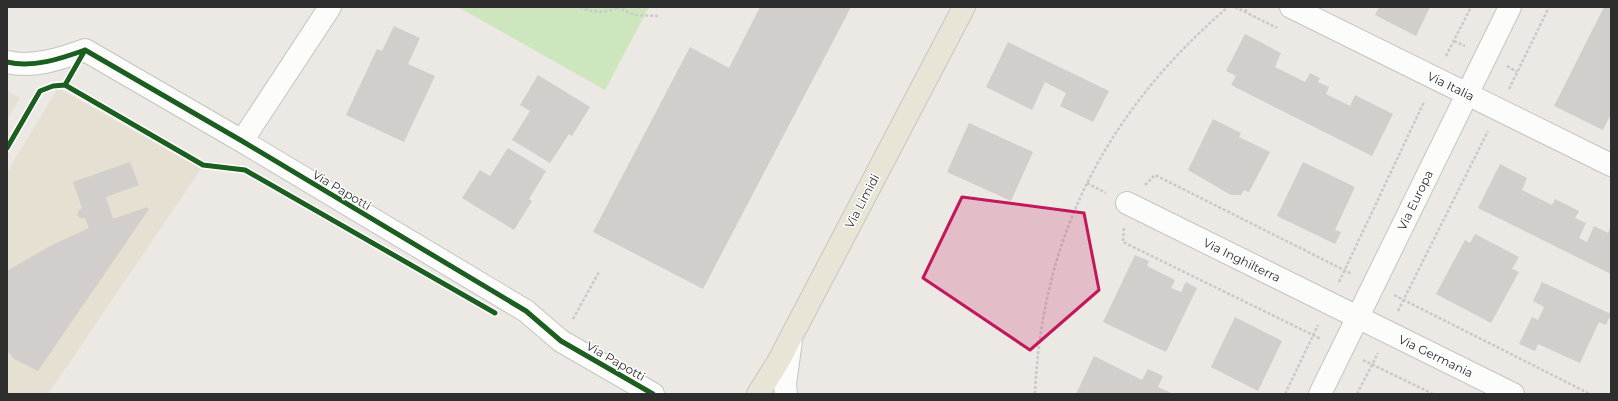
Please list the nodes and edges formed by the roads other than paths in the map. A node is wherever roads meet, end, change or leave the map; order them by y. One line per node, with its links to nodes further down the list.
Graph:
1 (330, 7): 7 (street)
2 (964, 7): 11 (main road, Via Limidi)
3 (1291, 7): 6 (street, Via Italia)
4 (1510, 7): 6 (street, Via Europa)
5 (7, 62): 7 (street, Via Papotti)
6 (1466, 94): 8 (street, Via Italia); 10 (street, Via Europa)
7 (242, 141): 12 (street, Via Papotti)
8 (1611, 165)
9 (1127, 203): 10 (street, Via Inghilterra)
10 (1358, 317): 15 (street, Via Europa); 16 (street, Via Germania)
11 (792, 334): 13 (main road, Via Limidi); 14 (street)
12 (654, 394)
13 (758, 394)
14 (786, 394)
15 (1320, 394)
16 (1514, 394)

